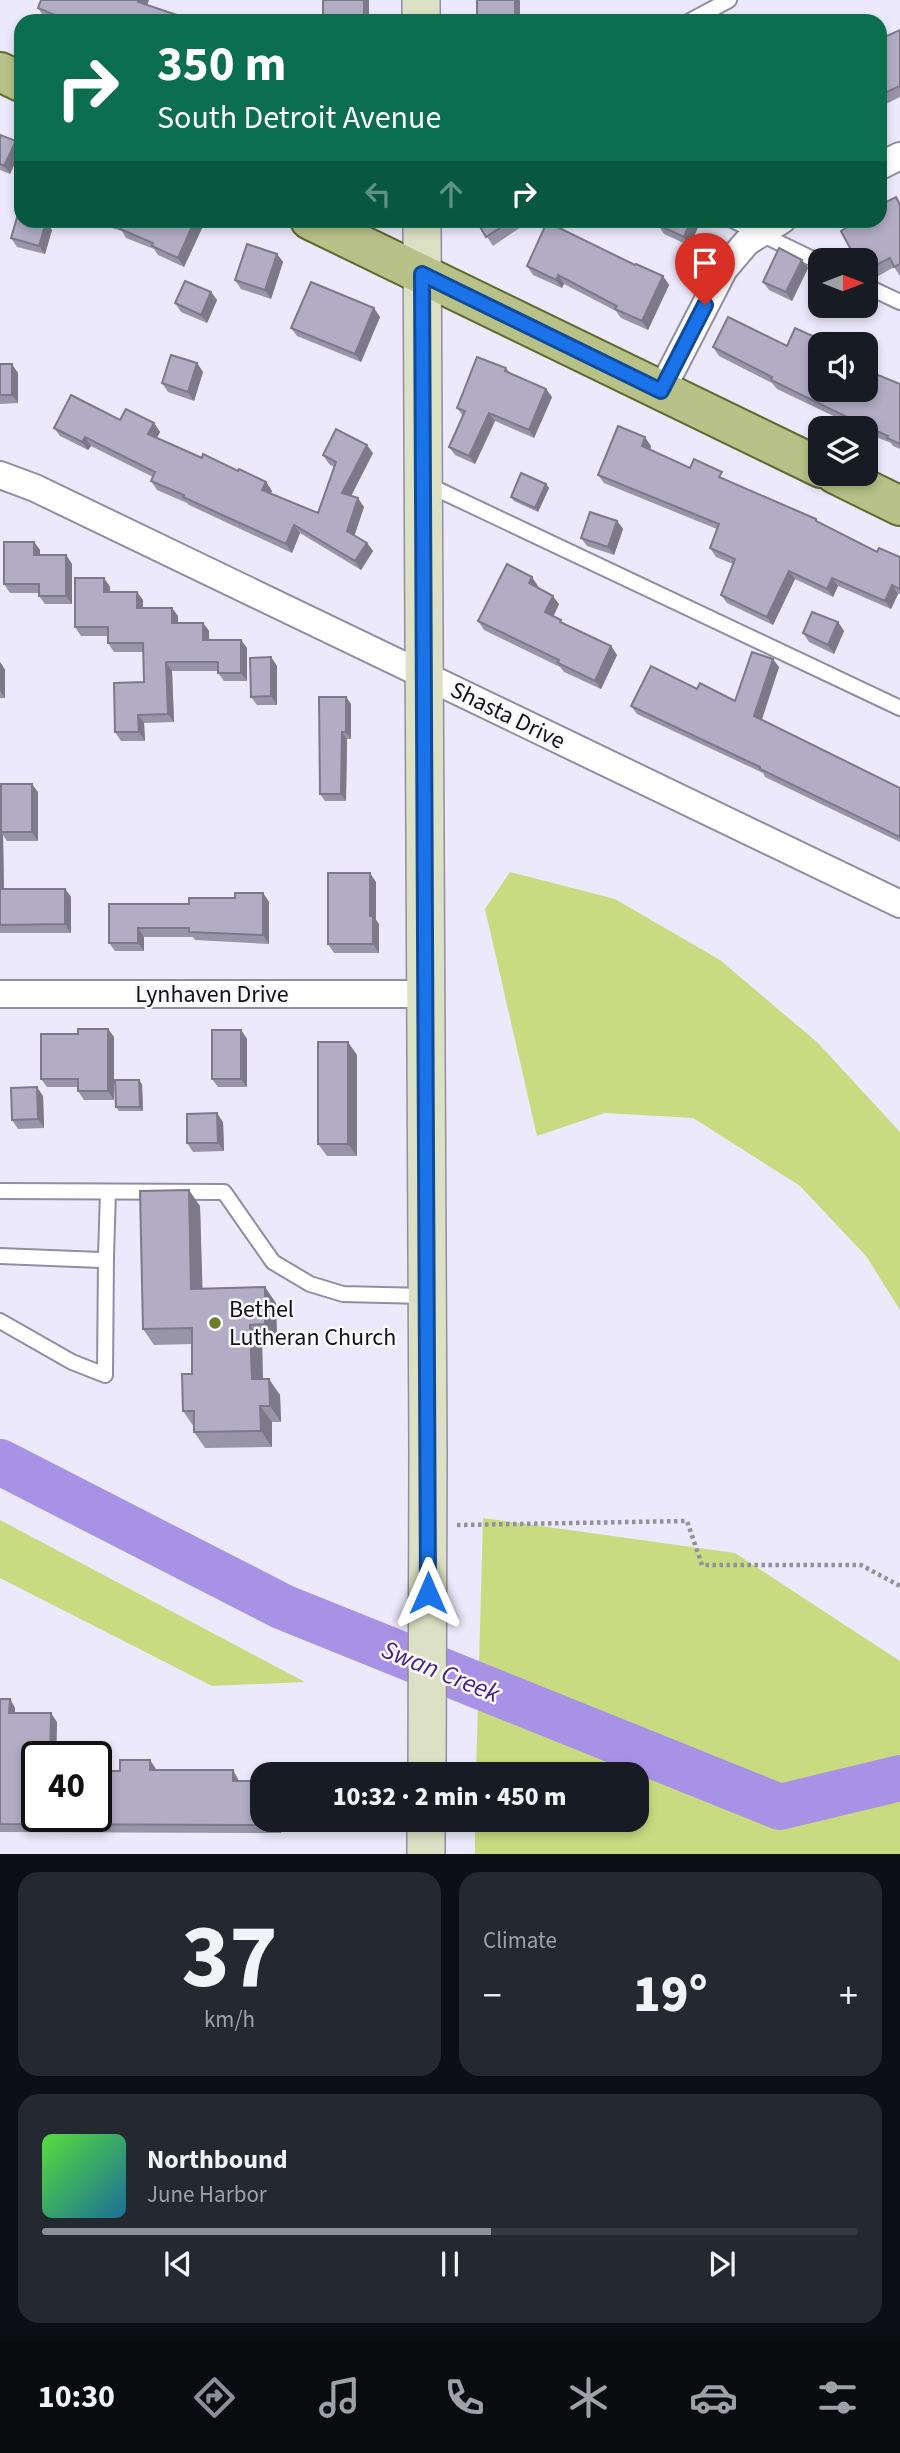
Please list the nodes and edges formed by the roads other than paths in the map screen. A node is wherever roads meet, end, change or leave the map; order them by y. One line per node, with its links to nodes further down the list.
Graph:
1 (729, 0): 2 (lane)
2 (703, 14)
3 (327, 228): 8 (main road)
4 (422, 228): 8 (street)
5 (768, 228): 11 (street)
6 (771, 228): 7 (lane)
7 (808, 254)
8 (422, 274): 11 (main road); 14 (street)
9 (878, 292): 10 (lane)
10 (900, 302)
11 (661, 391): 12 (main road)
12 (808, 462)
13 (0, 475): 17 (street, Shasta Drive)
14 (423, 482): 17 (street); 18 (lane)
15 (859, 486): 16 (main road)
16 (900, 506)
17 (423, 674): 19 (street, Shasta Drive); 21 (street)
18 (900, 708)
19 (900, 904)
20 (0, 994): 21 (street, Lynhaven Drive)
21 (425, 994): 26 (street)
22 (0, 1191): 23 (lane)
23 (108, 1192): 25 (lane); 26 (lane)
24 (0, 1256): 25 (lane)
25 (104, 1258): 27 (lane)
26 (427, 1296): 28 (street)
27 (0, 1321)
28 (427, 1762)

